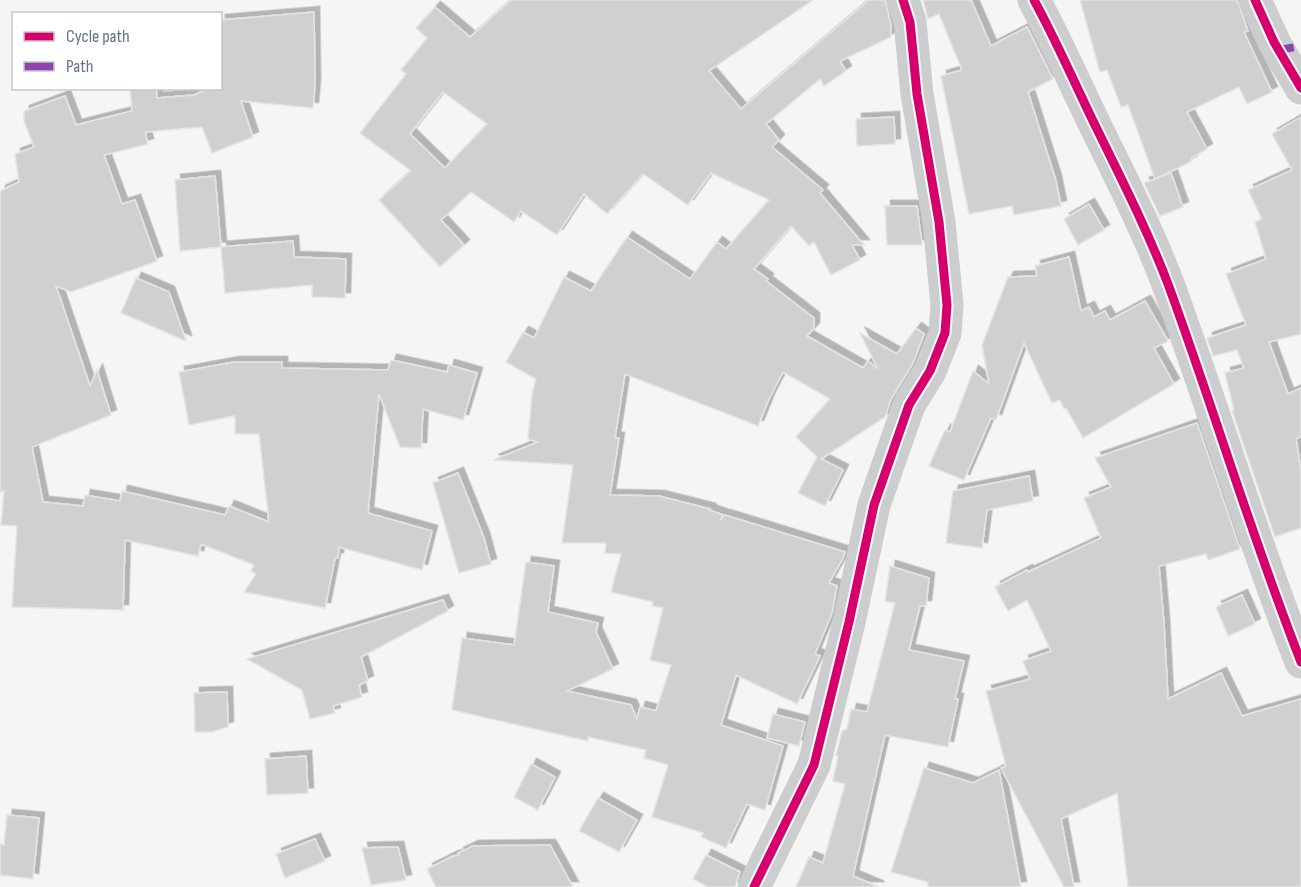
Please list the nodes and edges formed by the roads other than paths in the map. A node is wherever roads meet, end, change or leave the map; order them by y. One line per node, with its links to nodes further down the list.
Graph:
1 (903, 0): 6 (street)
2 (1034, 0): 5 (street)
3 (1255, 0): 4 (street)
4 (1301, 88)
5 (1301, 662)
6 (754, 887)

